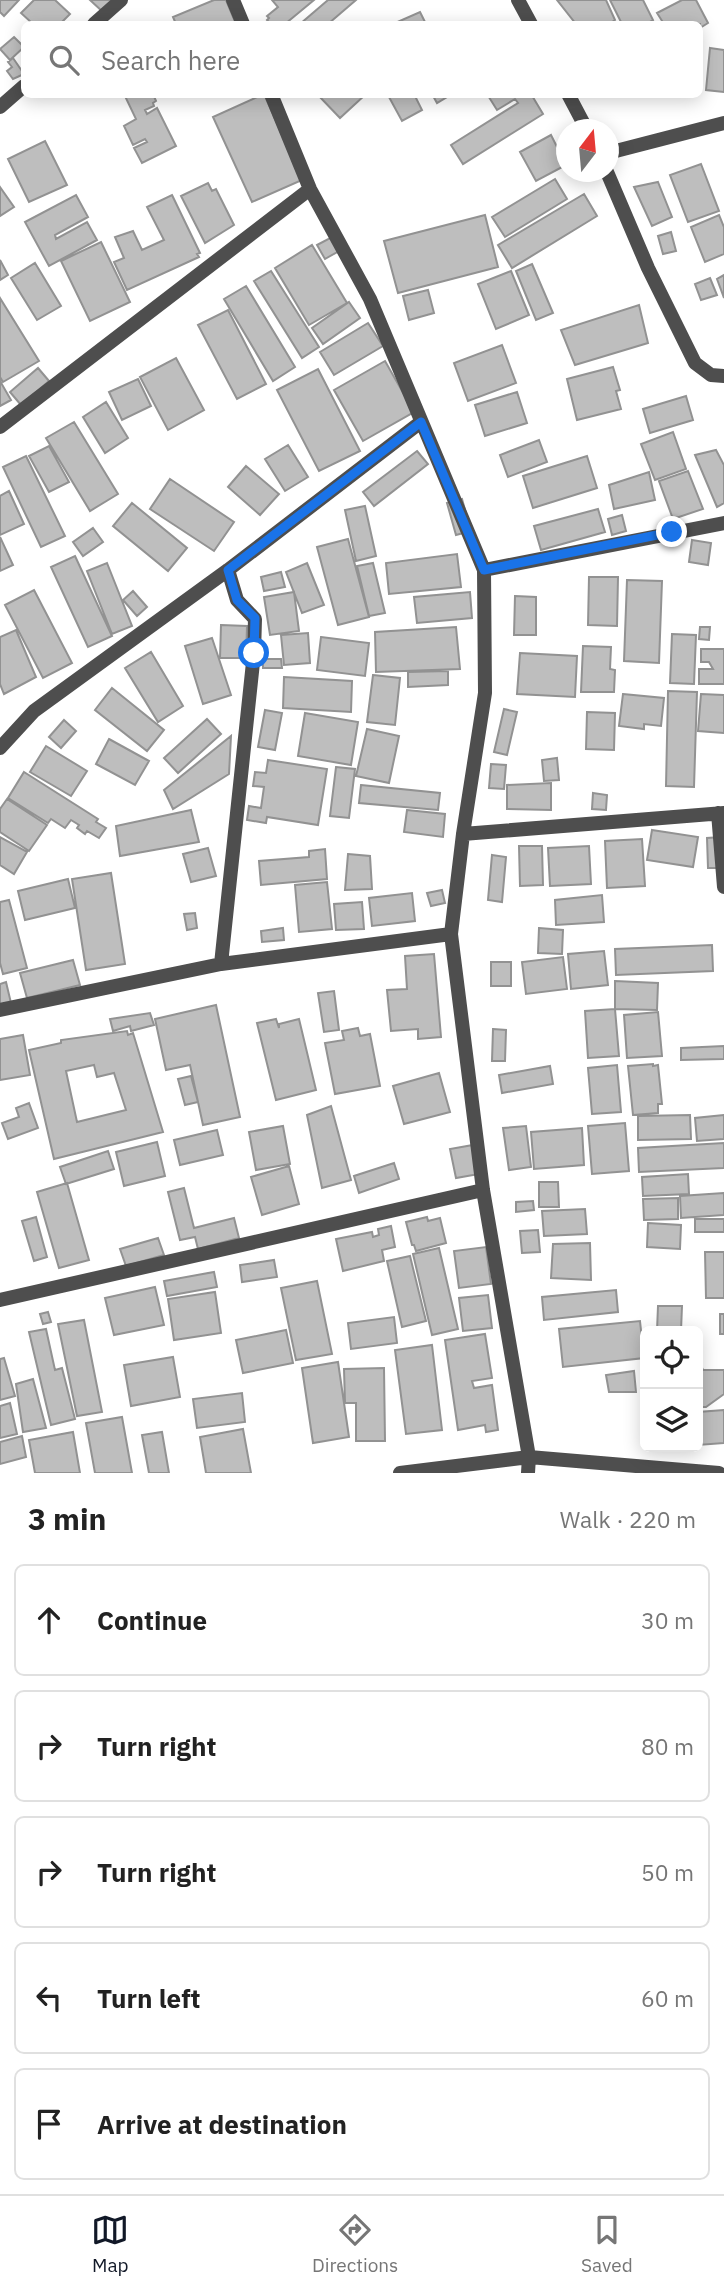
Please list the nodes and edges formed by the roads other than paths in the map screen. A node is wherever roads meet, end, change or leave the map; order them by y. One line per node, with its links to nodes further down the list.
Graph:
1 (121, 0): 4 (street)
2 (233, 0): 5 (street)
3 (518, 0): 6 (street)
4 (97, 21)
5 (242, 21)
6 (529, 21)
7 (21, 89): 10 (street)
8 (273, 98): 15 (street)
9 (570, 98): 11 (street)
10 (0, 107)
11 (581, 119)
12 (724, 123): 13 (street)
13 (619, 150)
14 (611, 182): 16 (street)
15 (310, 189): 17 (street); 18 (street)
16 (724, 376)
17 (421, 422): 20 (street); 21 (street)
18 (0, 427)
19 (724, 523): 21 (street)
20 (228, 570): 22 (street); 27 (street)
21 (484, 570): 24 (street)
22 (0, 748)
23 (721, 813): 24 (street); 25 (street)
24 (463, 834): 26 (street)
25 (724, 887)
26 (451, 934): 27 (street); 29 (street)
27 (221, 964): 28 (street)
28 (0, 1010)
29 (483, 1190): 30 (street); 31 (street)
30 (0, 1300)
31 (529, 1457): 32 (street); 33 (street); 34 (street)
32 (400, 1473)
33 (528, 1473)
34 (719, 1473)

